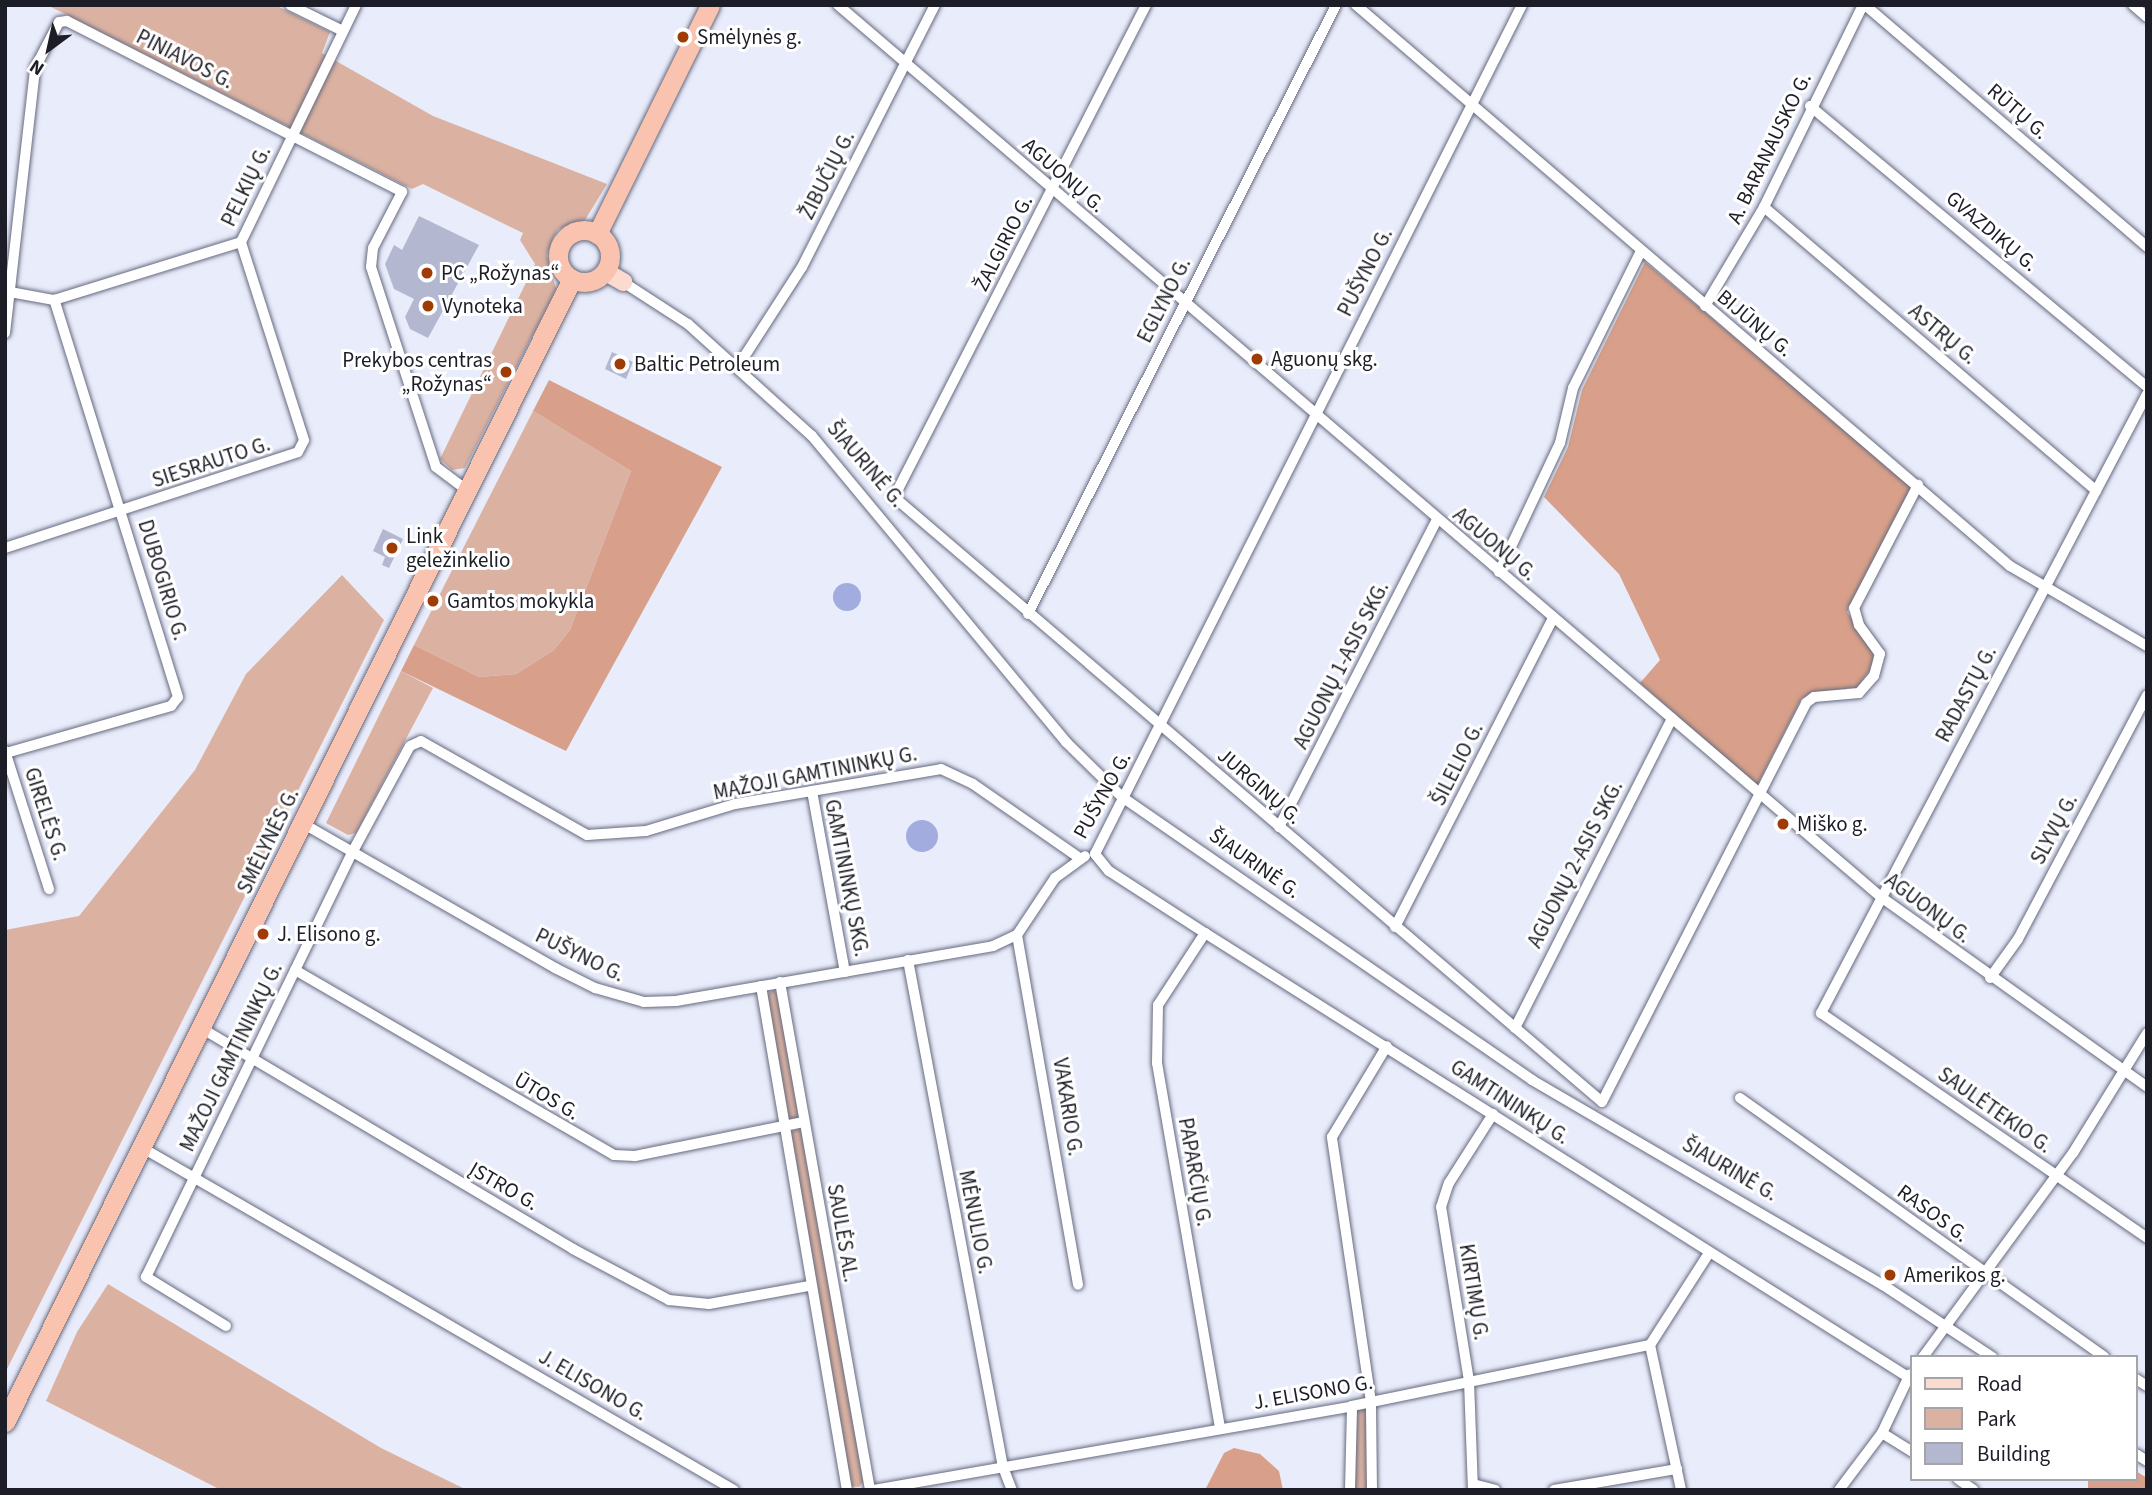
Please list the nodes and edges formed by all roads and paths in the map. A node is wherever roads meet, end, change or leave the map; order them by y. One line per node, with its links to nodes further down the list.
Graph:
1 (290, 5): 13 (street)
2 (356, 5): 13 (street, PELKIŲ G.)
3 (710, 5): 20 (highway)
4 (838, 5): 14 (street, AGUONŲ G.)
5 (935, 5): 14 (street, ŽIBUČIŲ G.)
6 (1146, 5): 18 (street, ŽALGIRIO G.)
7 (1336, 5): 29 (street, EGLYNO G.)
8 (1356, 5): 15 (street, BIJŪNŲ G.)
9 (1522, 5): 15 (street, PUŠYNO G.)
10 (1864, 5): 16 (street, A. BARANAUSKO G.); 22 (street, RŪTŲ G.)
11 (2133, 5): 12 (street)
12 (2147, 17)
13 (343, 31): 17 (street, PELKIŲ G.)
14 (905, 64): 18 (street, AGUONŲ G.); 32 (street, ŽIBUČIŲ G.)
15 (1470, 105): 23 (street, BIJŪNŲ G.); 35 (street, PUŠYNO G.)
16 (1811, 106): 19 (street, A. BARANAUSKO G.); 33 (street, GVAZDIKŲ G.)
17 (292, 135): 21 (street, PELKIŲ G.); 27 (street, PINIAVOS G.); 37 (street, PINIAVOS G.)
18 (1052, 190): 29 (street, AGUONŲ G.); 39 (street, ŽALGIRIO G.)
19 (1764, 207): 30 (street, A. BARANAUSKO G.); 38 (street, ASTRŲ G.)
20 (597, 233): 24 (highway); 25 (highway)
21 (241, 242): 28 (street, PELKIŲ G.); 40 (street, SIESRAUTO G.)
22 (2147, 247)
23 (1641, 251): 30 (street, BIJŪNŲ G.); 43 (street)
24 (606, 272): 25 (highway); 26 (main road, ŠIAURINĖ G.)
25 (572, 279): 37 (highway, SMĖLYNĖS G.)
26 (623, 282): 54 (street, ŠIAURINĖ G.)
27 (10, 292): 28 (street, PELKIŲ G.); 31 (street)
28 (54, 300): 40 (street, DUBOGIRIO G.)
29 (1183, 304): 35 (street, AGUONŲ G.); 45 (street, EGLYNO G.)
30 (1705, 306): 36 (street, BIJŪNŲ G.)
31 (5, 333)
32 (744, 357)
33 (2147, 387)
34 (2147, 394): 38 (street, RADASTŲ G.)
35 (1313, 415): 41 (street, AGUONŲ G.); 50 (street, PUŠYNO G.)
36 (1918, 485): 44 (street, BIJŪNŲ G.); 53 (street)
37 (468, 491): 55 (highway, SMĖLYNĖS G.)
38 (2096, 491): 44 (street, RADASTŲ G.)
39 (894, 497): 45 (street, JURGINŲ G.)
40 (122, 512): 42 (street, SIESRAUTO G.); 51 (street, DUBOGIRIO G.)
41 (1437, 520): 43 (street, AGUONŲ G.); 56 (street, AGUONŲ 1-ASIS SKG.)
42 (5, 548)
43 (1499, 572): 46 (street, AGUONŲ G.)
44 (2042, 589): 47 (street, BIJŪNŲ G.); 61 (street, RADASTŲ G.)
45 (1028, 614): 50 (street, JURGINŲ G.)
46 (1553, 618): 49 (street, AGUONŲ G.); 62 (street, ŠILELIO G.)
47 (2147, 646)
48 (2147, 695): 68 (street, SLYVŲ G.)
49 (1672, 719): 53 (street, AGUONŲ G.); 73 (street, AGUONŲ 2-ASIS SKG.)
50 (1160, 724): 54 (street, PUŠYNO G.); 56 (street, JURGINŲ G.)
51 (6, 752): 60 (street, GIRELĖS G.)
52 (812, 791): 57 (street, MAŽOJI GAMTININKŲ G.); 59 (street, MAŽOJI GAMTININKŲ G.); 67 (street, GAMTININKŲ SKG.)
53 (1760, 794): 61 (street, AGUONŲ G.); 73 (street, JURGINŲ G.)
54 (1122, 797): 58 (street, PUŠYNO G.); 91 (street, ŠIAURINĖ G.)
55 (302, 823): 57 (street, PUŠYNO G.); 72 (highway, SMĖLYNĖS G.)
56 (1279, 827): 62 (street, JURGINŲ G.)
57 (353, 851): 66 (street, MAŽOJI GAMTININKŲ G.); 70 (street, PUŠYNO G.)
58 (1095, 854): 59 (street, PUŠYNO G.); 63 (street, GAMTININKŲ G.)
59 (1078, 857): 64 (street, PUŠYNO G.)
60 (49, 889)
61 (1881, 897): 68 (street, AGUONŲ G.); 71 (street, RADASTŲ G.)
62 (1395, 927): 73 (street, JURGINŲ G.)
63 (1205, 933): 75 (street, GAMTININKŲ G.); 102 (street, PAPARČIŲ G.)
64 (1017, 935): 65 (street, PUŠYNO G.); 89 (street, VAKARIO G.)
65 (908, 960): 67 (street, PUŠYNO G.); 105 (street, MĖNULIO G.)
66 (295, 970): 76 (street, MAŽOJI GAMTININKŲ G.); 82 (street, ŪTOS G.)
67 (845, 972): 69 (street, PUŠYNO G.)
68 (1990, 978): 77 (street, AGUONŲ G.)
69 (780, 982): 70 (street, PUŠYNO G.); 81 (street, SAULĖS AL.)
70 (761, 986): 82 (street, SAULĖS AL.)
71 (1821, 1013): 85 (street, SAULĖTEKIO G.)
72 (201, 1028): 76 (street, ĮSTRO G.); 83 (highway, SMĖLYNĖS G.)
73 (1515, 1028)
74 (2147, 1033): 77 (street)
75 (1387, 1046): 80 (street, GAMTININKŲ G.); 99 (street)
76 (250, 1060): 84 (street, MAŽOJI GAMTININKŲ G.); 90 (street, ĮSTRO G.)
77 (2124, 1073): 78 (street, AGUONŲ G.); 85 (street)
78 (2147, 1087)
79 (1740, 1098): 88 (street, RASOS G.)
80 (1493, 1114): 87 (street, GAMTININKŲ G.); 98 (street, KIRTIMŲ G.)
81 (804, 1122): 82 (street, ŪTOS G.); 110 (street, SAULĖS AL.)
82 (781, 1127): 90 (street, SAULĖS AL.)
83 (141, 1147): 84 (street, J. ELISONO G.); 101 (highway, SMĖLYNĖS G.)
84 (194, 1175): 92 (street, MAŽOJI GAMTININKŲ G.); 108 (street, J. ELISONO G.)
85 (2056, 1176): 86 (street, SAULĖTEKIO G.); 88 (street)
86 (2147, 1238)
87 (1709, 1253): 93 (street); 97 (street, GAMTININKŲ G.)
88 (1985, 1274): 91 (street); 96 (street, RASOS G.)
89 (1078, 1285)
90 (809, 1286): 109 (street, SAULĖS AL.)
91 (1946, 1325): 94 (street); 95 (street, ŠIAURINĖ G.)
92 (226, 1326)
93 (1650, 1345): 98 (street, J. ELISONO G.); 106 (street)
94 (1924, 1355)
95 (1989, 1355)
96 (2101, 1355)
97 (1910, 1374): 103 (street)
98 (1469, 1381): 99 (street, J. ELISONO G.); 107 (street, KIRTIMŲ G.)
99 (1370, 1402): 100 (street, J. ELISONO G.); 113 (street)
100 (1352, 1406): 102 (street, J. ELISONO G.); 112 (street)
101 (5, 1422)
102 (1220, 1428): 105 (street, J. ELISONO G.)
103 (1882, 1433): 104 (street); 117 (street)
104 (1910, 1451)
105 (1003, 1467): 110 (street, J. ELISONO G.); 111 (street, MĖNULIO G.)
106 (1677, 1469): 115 (street); 116 (street)
107 (1473, 1487): 114 (street)
108 (734, 1490)
109 (847, 1490)
110 (872, 1490)
111 (1013, 1490)
112 (1350, 1490)
113 (1372, 1490)
114 (1495, 1490)
115 (1554, 1490)
116 (1681, 1490)
117 (1839, 1490)

